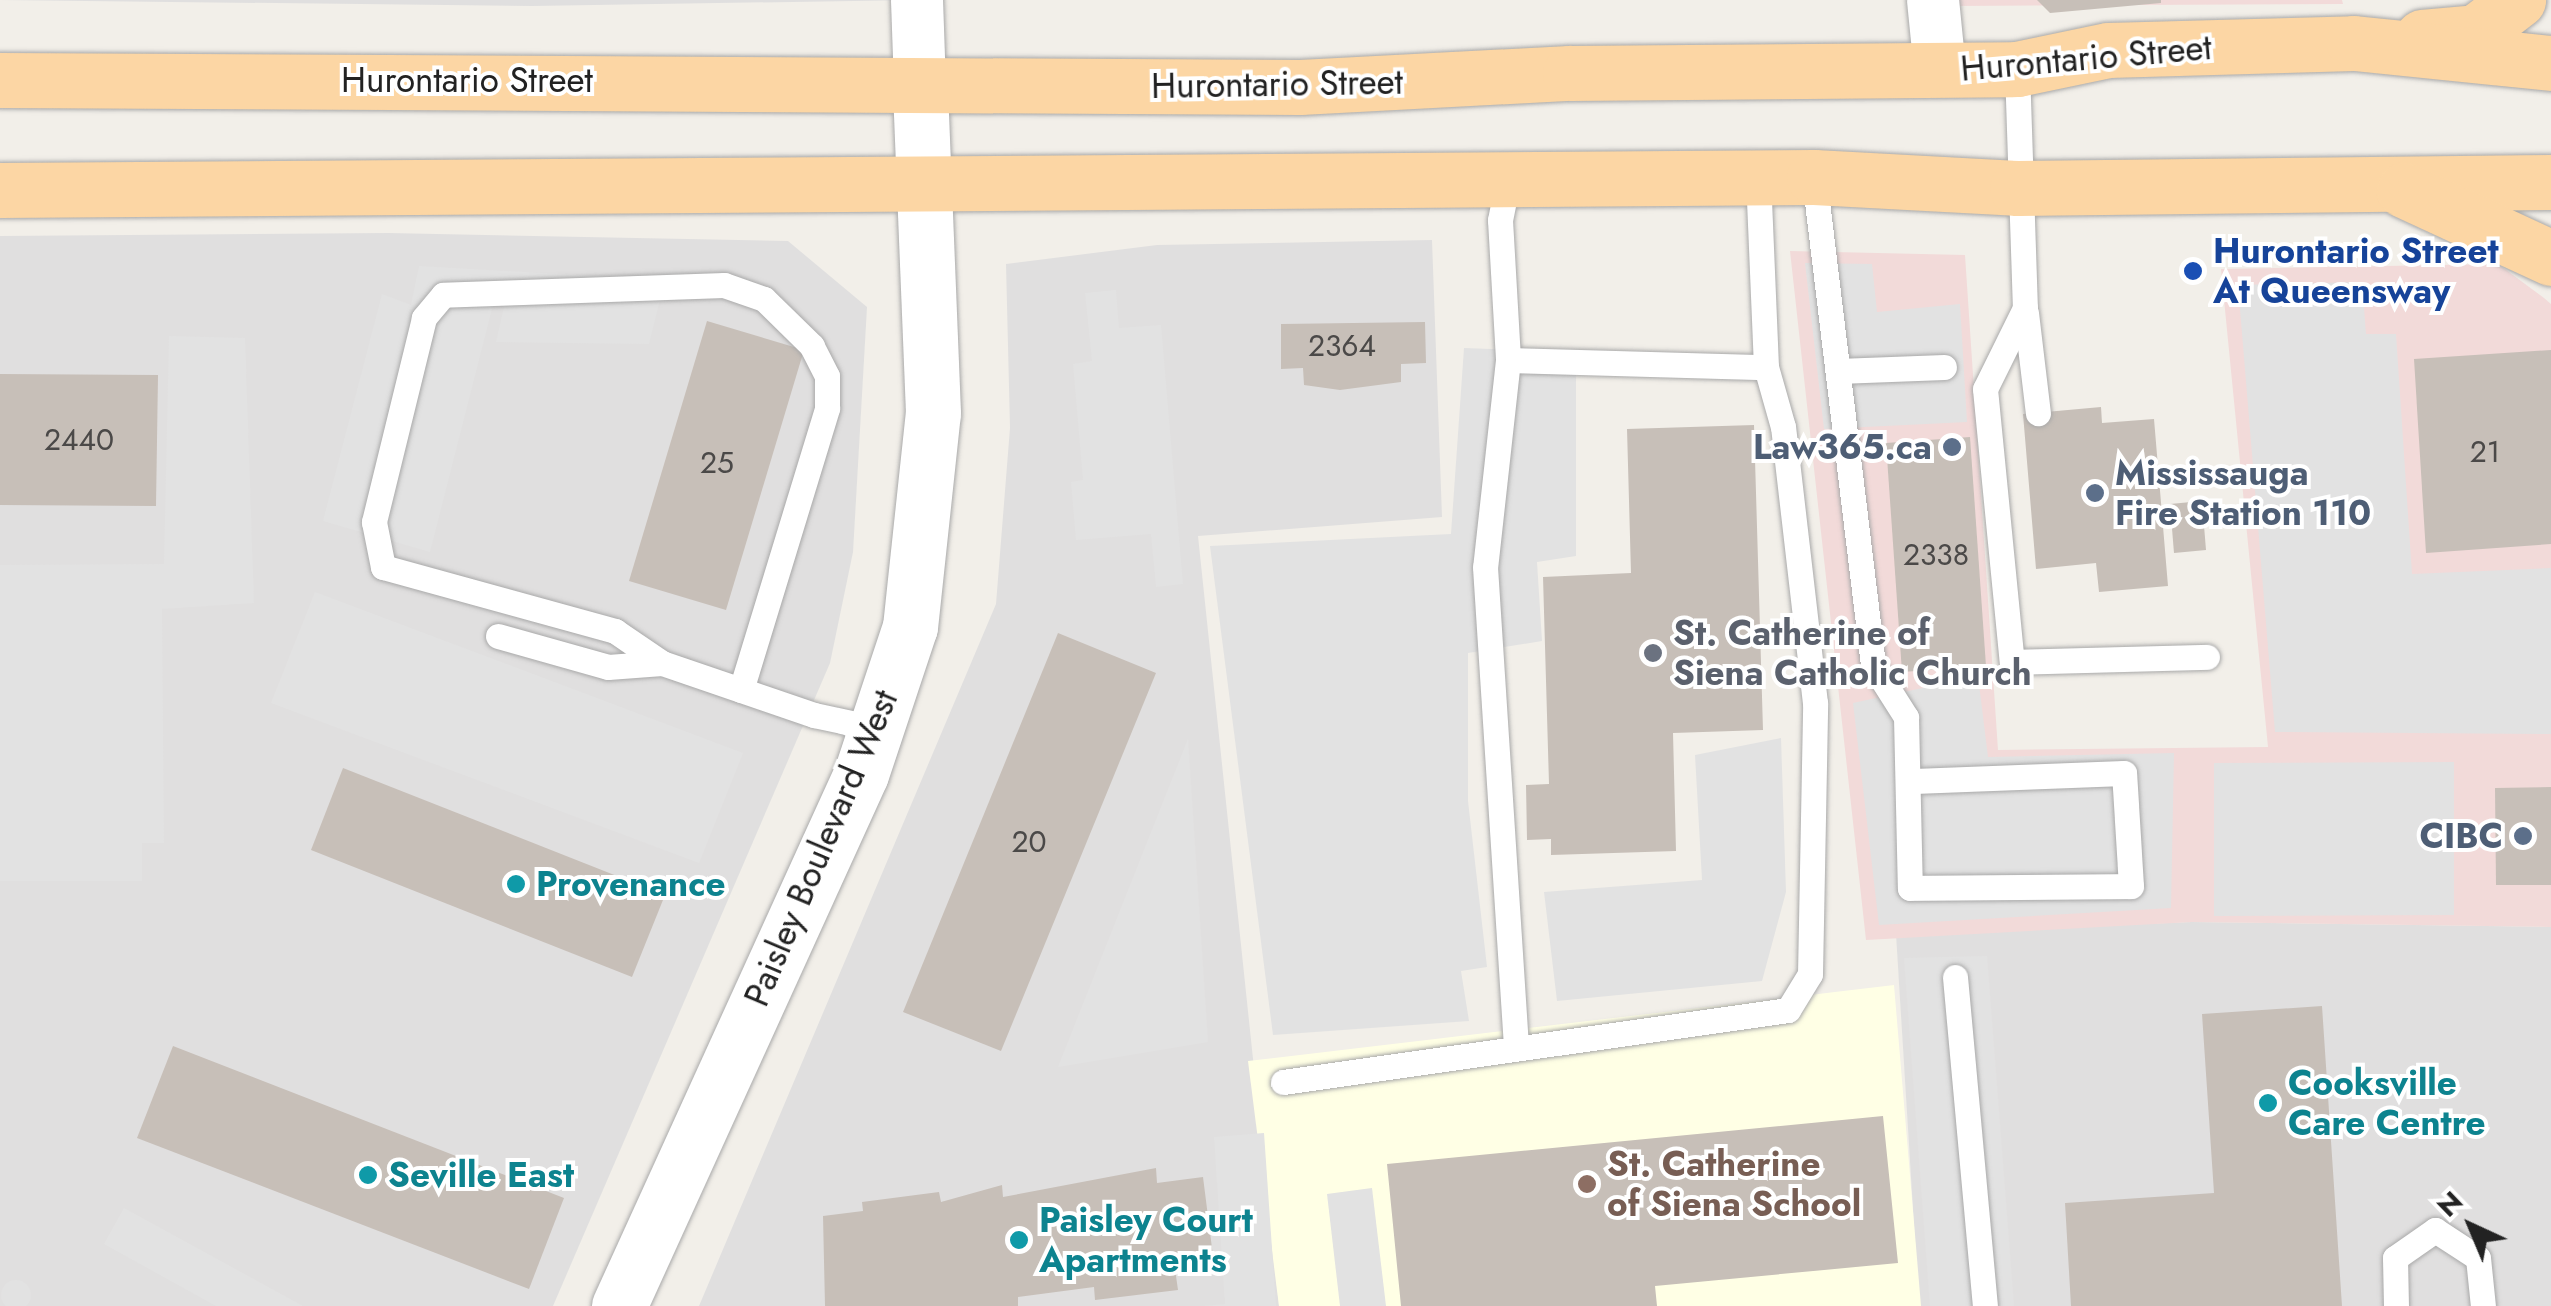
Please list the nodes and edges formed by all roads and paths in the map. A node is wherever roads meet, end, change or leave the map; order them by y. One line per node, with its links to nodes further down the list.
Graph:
1 (917, 0): 9 (street)
2 (1933, 0): 7 (street)
3 (2518, 0): 4 (main road)
4 (2354, 43): 5 (main road, Hurontario Street); 6 (main road, Hurontario Street)
5 (2551, 64)
6 (2018, 69): 7 (main road, Hurontario Street); 16 (lane)
7 (1940, 70): 9 (main road, Hurontario Street)
8 (0, 80): 9 (main road, Hurontario Street)
9 (920, 88): 15 (street, Paisley Boulevard West)
10 (1814, 177): 11 (main road); 16 (main road); 23 (lane)
11 (1758, 179): 12 (main road); 21 (lane)
12 (1508, 180): 15 (main road); 20 (lane)
13 (2382, 180): 14 (main road); 16 (main road); 18 (main road)
14 (2551, 182)
15 (921, 187): 17 (main road); 29 (street, Paisley Boulevard West)
16 (2017, 188): 19 (lane)
17 (0, 190)
18 (2551, 258)
19 (2025, 308): 24 (lane); 26 (lane)
20 (1508, 360): 21 (lane); 32 (lane)
21 (1766, 367): 32 (lane)
22 (1944, 367): 23 (lane)
23 (1838, 371): 30 (lane)
24 (2038, 412)
25 (498, 636): 27 (lane)
26 (2206, 656)
27 (662, 663): 28 (lane); 28 (lane)
28 (741, 690): 29 (lane)
29 (879, 729): 34 (street, Paisley Boulevard West)
30 (1913, 781): 30 (lane)
31 (1955, 977): 35 (lane)
32 (1516, 1044): 33 (lane)
33 (1283, 1082)
34 (619, 1306)
35 (1985, 1306)
36 (2396, 1306): 37 (lane)
37 (2484, 1306)

